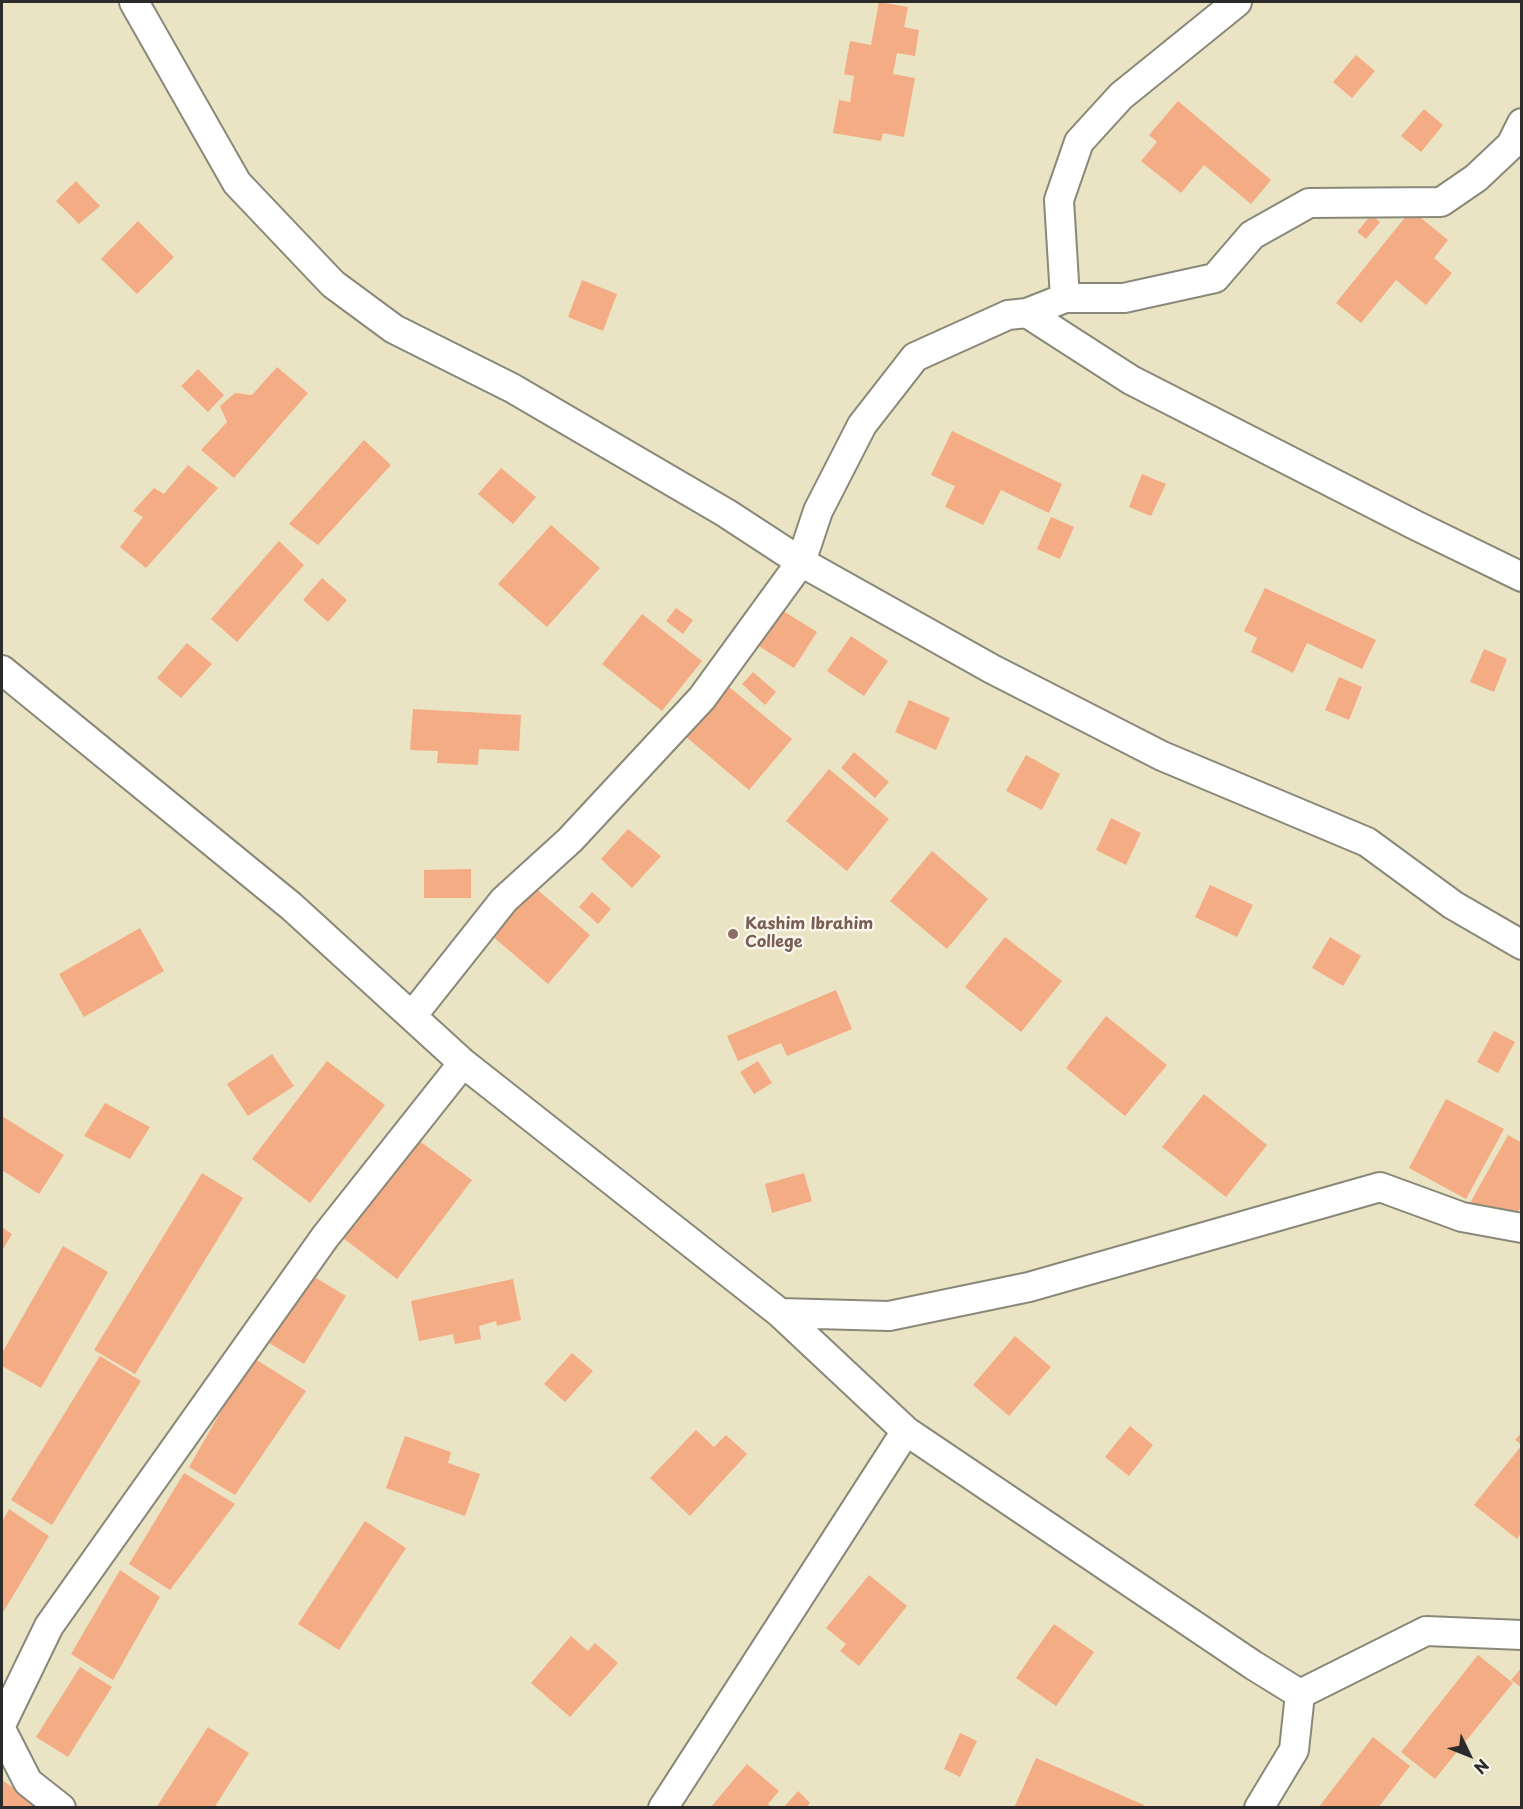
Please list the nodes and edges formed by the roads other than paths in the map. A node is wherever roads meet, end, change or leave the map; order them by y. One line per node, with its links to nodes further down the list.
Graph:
1 (134, 2): 6 (street)
2 (1237, 2): 4 (street)
3 (1521, 123): 4 (street)
4 (1065, 298): 5 (street)
5 (1027, 313): 6 (street); 7 (street)
6 (801, 562): 9 (street); 10 (street)
7 (1521, 577)
8 (2, 670): 10 (street)
9 (1521, 945)
10 (412, 1016): 11 (street)
11 (463, 1063): 13 (street); 17 (street)
12 (1521, 1228): 13 (street)
13 (780, 1313): 14 (street)
14 (906, 1431): 16 (street); 20 (street)
15 (1521, 1635): 16 (street)
16 (1300, 1694): 21 (street)
17 (2, 1723)
18 (2, 1731): 19 (street)
19 (61, 1808)
20 (663, 1808)
21 (1259, 1808)

